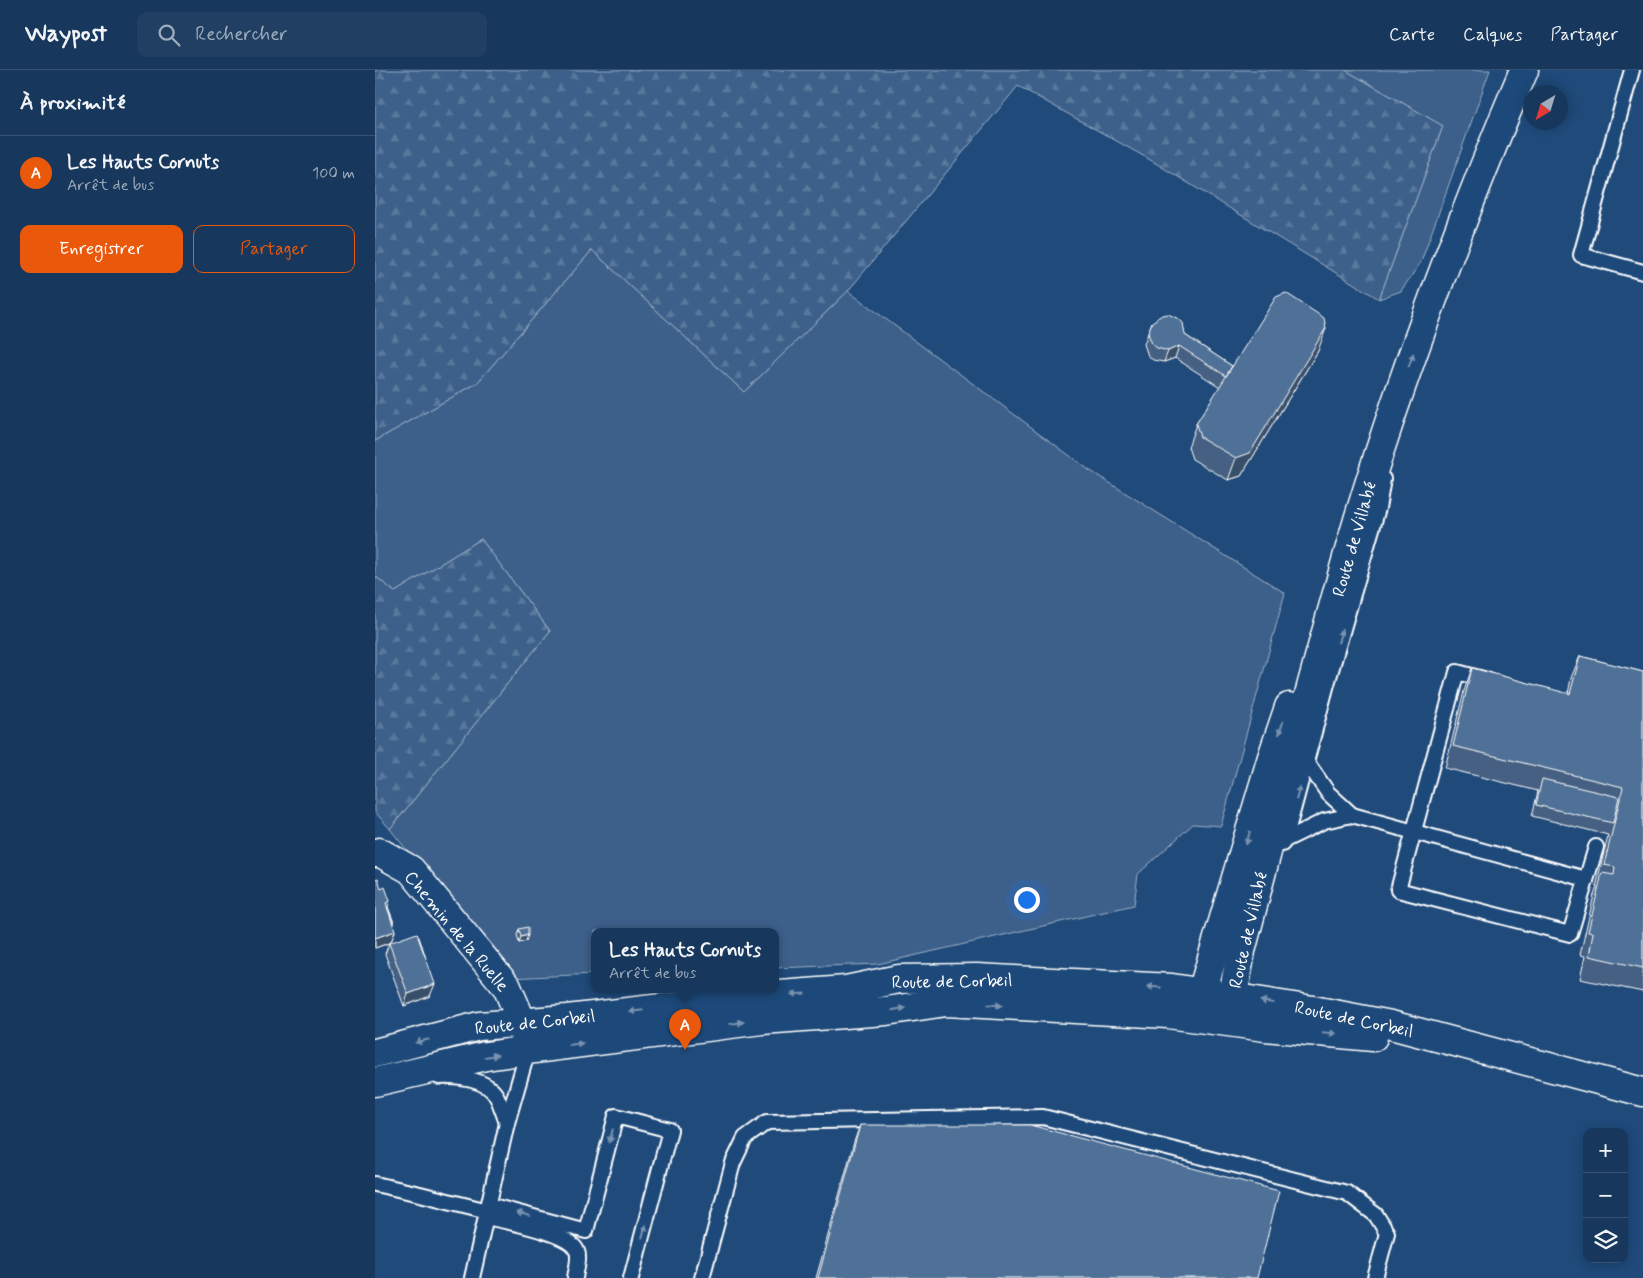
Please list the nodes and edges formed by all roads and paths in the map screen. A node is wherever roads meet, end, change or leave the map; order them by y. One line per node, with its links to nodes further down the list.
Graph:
1 (1506, 70): 15 (street, Route de Villabé, one-way to 15)
2 (1524, 70): 5 (street, Route de Villabé, one-way to 2)
3 (1632, 70): 4 (lane)
4 (1643, 272)
5 (1398, 397): 7 (lane, one-way to 5); 13 (street, Route de Villabé)
6 (1502, 683): 9 (lane)
7 (1306, 761): 8 (lane); 10 (lane, one-way to 7)
8 (1352, 815): 9 (lane); 10 (lane)
9 (1414, 832): 14 (lane); 14 (lane)
10 (1285, 840): 13 (lane)
11 (1596, 847): 14 (lane)
12 (377, 852): 18 (street, Chemin de la Ruelle)
13 (1263, 868): 16 (street, Route de Villabé)
14 (1586, 879)
15 (1202, 992): 16 (street, Route de Corbeil); 17 (street, Route de Villabé); 18 (street, Route de Corbeil, one-way to 18)
16 (1230, 1009): 17 (street, Route de Corbeil); 22 (street, Route de Corbeil)
17 (1198, 1018): 19 (street, Route de Corbeil, one-way to 17)
18 (522, 1022): 19 (street, Chemin de la Ruelle); 20 (street, Route de Corbeil, one-way to 20)
19 (528, 1050): 21 (street, Route de Corbeil, one-way to 19); 23 (lane)
20 (375, 1053)
21 (381, 1081): 23 (lane)
22 (1643, 1092)
23 (507, 1123): 25 (lane)
24 (375, 1184): 25 (lane)
25 (488, 1211): 26 (lane); 27 (lane); 28 (lane, one-way to 25)
26 (472, 1278)
27 (575, 1278)
28 (631, 1278)
29 (702, 1278): 30 (lane)
30 (1375, 1278)

